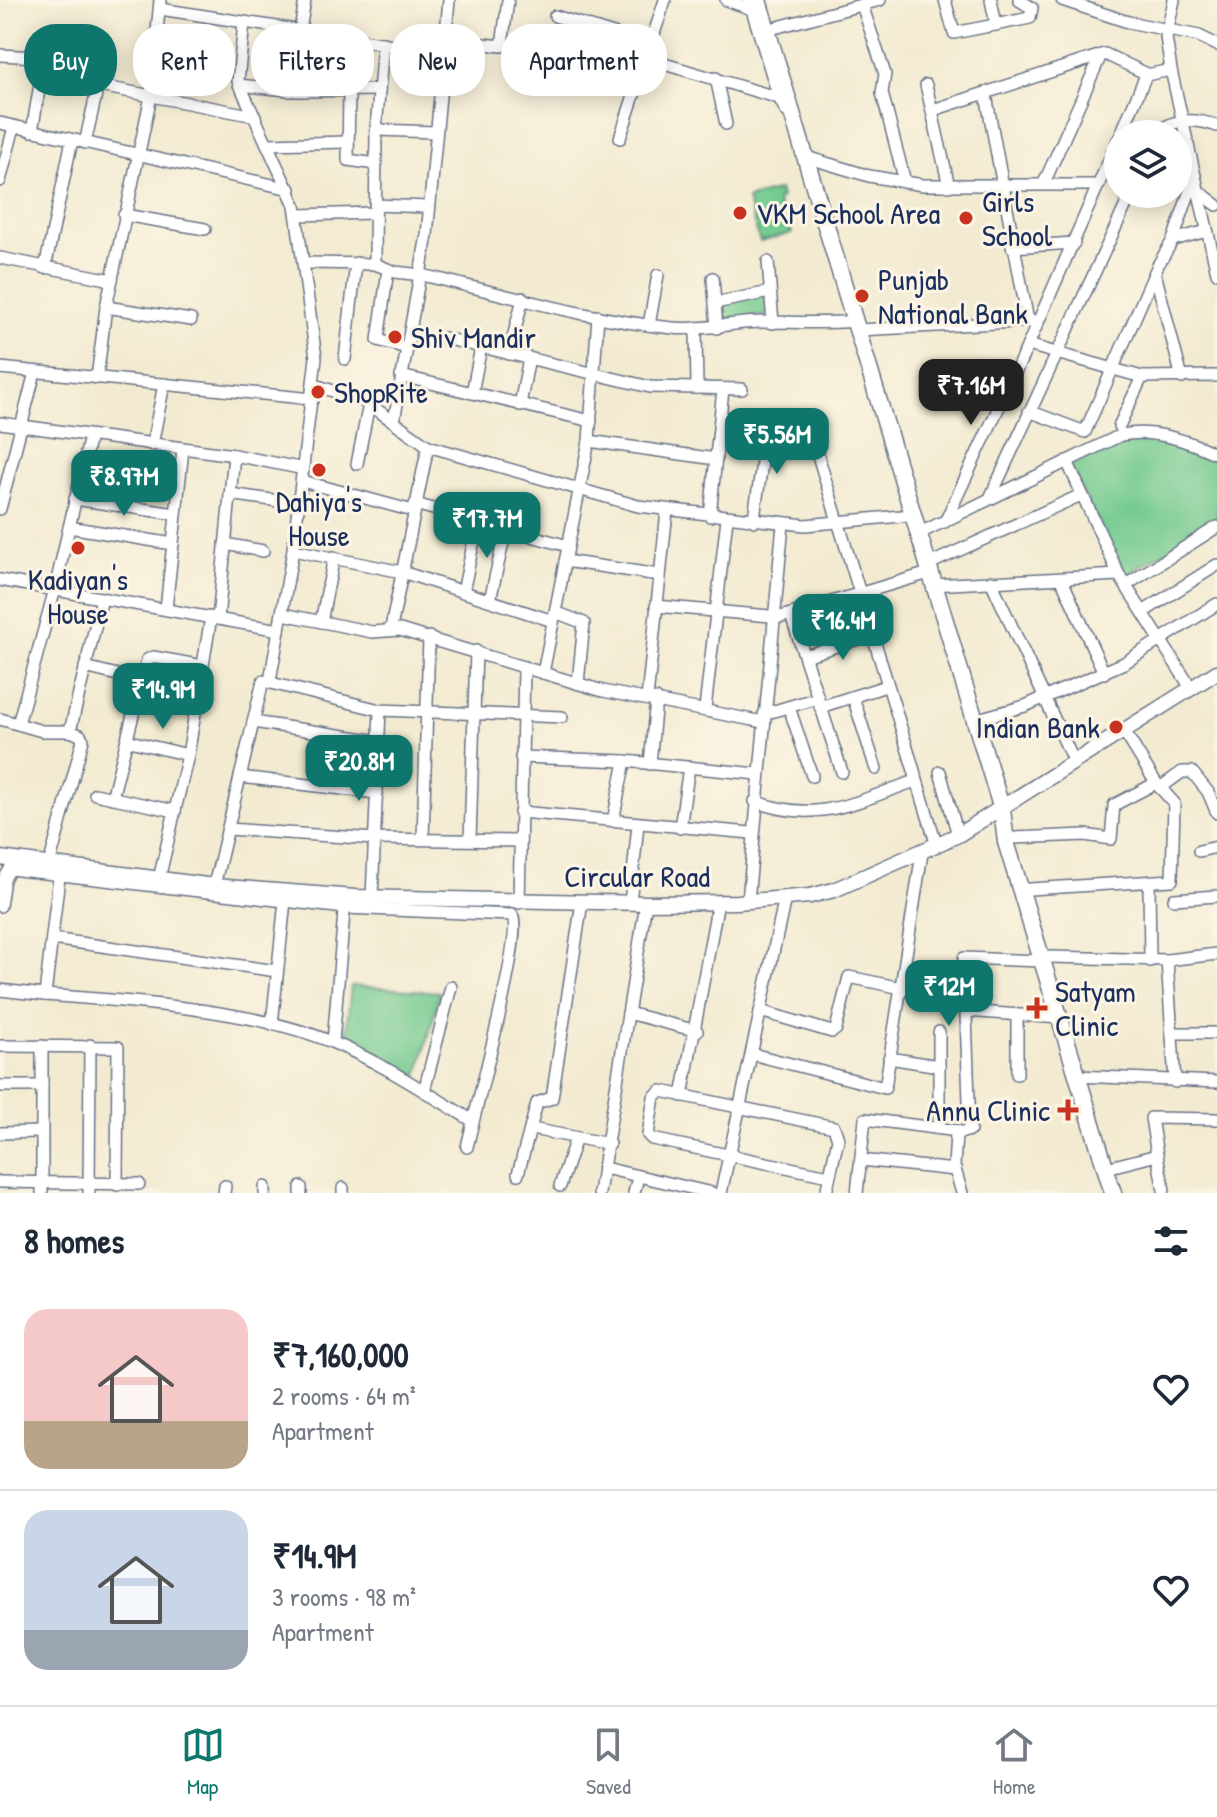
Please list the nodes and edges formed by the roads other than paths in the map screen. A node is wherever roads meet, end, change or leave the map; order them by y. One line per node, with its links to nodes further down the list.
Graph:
1 (305, 0): 20 (street)
2 (449, 0): 21 (street)
3 (508, 0): 31 (street)
4 (665, 0): 23 (street)
5 (726, 0): 13 (street)
6 (765, 0): 25 (street)
7 (880, 0): 15 (street)
8 (945, 0): 24 (street)
9 (991, 0): 24 (street)
10 (1019, 0): 24 (street)
11 (1062, 0): 26 (street)
12 (1170, 2): 26 (street)
13 (753, 3): 51 (street); 64 (highway)
14 (160, 4): 17 (street); 18 (street)
15 (862, 5): 25 (street); 77 (street)
16 (555, 16): 22 (street)
17 (244, 23): 19 (street); 39 (street)
18 (158, 24)
19 (251, 24)
20 (301, 24)
21 (447, 24)
22 (581, 24)
23 (656, 24)
24 (996, 25)
25 (774, 28): 64 (street)
26 (1167, 29): 30 (street); 36 (street)
27 (374, 42): 28 (street)
28 (383, 43): 29 (street); 43 (street)
29 (390, 43)
30 (1217, 45)
31 (485, 46)
32 (0, 55): 34 (street)
33 (1101, 55): 37 (street); 44 (street); 78 (street)
34 (24, 57)
35 (667, 64): 38 (street)
36 (1171, 70): 37 (street); 55 (street)
37 (1147, 74): 54 (street)
38 (716, 78): 51 (street); 58 (street)
39 (239, 85): 41 (street); 53 (street)
40 (926, 85): 52 (street)
41 (251, 86)
42 (374, 90): 43 (street)
43 (379, 90): 61 (street)
44 (986, 95): 52 (street); 81 (street)
45 (39, 96): 62 (street)
46 (96, 96): 68 (street)
47 (151, 96): 53 (street); 70 (street)
48 (349, 96): 67 (street)
49 (440, 96): 63 (street)
50 (633, 96): 65 (street)
51 (779, 98): 64 (street)
52 (933, 110): 80 (street)
53 (255, 116): 69 (street)
54 (1127, 120)
55 (1181, 120)
56 (0, 123): 60 (street)
57 (1192, 123): 59 (street)
58 (726, 124)
59 (1217, 126)
60 (14, 127): 62 (street); 76 (street)
61 (376, 130): 63 (street); 72 (street)
62 (32, 131): 66 (street)
63 (436, 132): 85 (street)
64 (799, 133): 71 (highway)
65 (620, 138)
66 (72, 140): 68 (street); 100 (street)
67 (348, 142): 69 (street); 72 (street)
68 (85, 143): 70 (street)
69 (267, 144): 82 (street)
70 (137, 154): 82 (street); 88 (street)
71 (806, 157): 77 (street); 117 (highway)
72 (376, 164): 87 (street)
73 (1192, 164): 75 (street)
74 (1104, 173): 79 (street)
75 (1195, 176): 83 (street); 92 (street)
76 (0, 181)
77 (905, 182): 80 (street)
78 (1044, 183): 79 (street); 81 (street)
79 (1099, 185): 93 (street)
80 (949, 186): 81 (street)
81 (1002, 187): 94 (street)
82 (290, 189): 89 (street)
83 (1200, 192): 84 (street); 91 (street)
84 (1217, 205)
85 (429, 207): 87 (street); 104 (street)
86 (1125, 208): 125 (street)
87 (375, 209): 89 (street); 99 (street)
88 (124, 215): 90 (street); 107 (street)
89 (297, 215): 97 (street)
90 (205, 229)
91 (1207, 231): 92 (street); 103 (street)
92 (1173, 240): 102 (street)
93 (1074, 243): 94 (street); 114 (street)
94 (1012, 247): 114 (street)
95 (0, 258): 100 (street)
96 (768, 262): 108 (street)
97 (305, 263): 98 (street); 138 (street)
98 (356, 263): 99 (street); 127 (street)
99 (375, 264): 101 (street)
100 (45, 268): 107 (street)
101 (388, 270): 104 (street); 123 (street)
102 (1155, 272): 130 (street); 136 (street)
103 (1217, 273)
104 (422, 275): 109 (street); 123 (street)
105 (658, 275): 116 (street)
106 (713, 278): 110 (street)
107 (112, 280): 111 (street)
108 (770, 292): 110 (street); 115 (street)
109 (523, 298): 112 (street); 124 (street)
110 (715, 303): 118 (street)
111 (106, 307): 113 (street); 135 (street)
112 (598, 316): 116 (street); 131 (street)
113 (191, 320)
114 (1034, 321): 117 (street); 121 (street)
115 (773, 323): 117 (street); 118 (street)
116 (649, 325): 119 (street)
117 (856, 326): 175 (highway)
118 (717, 328): 119 (street)
119 (696, 330): 139 (street)
120 (444, 338): 122 (street)
121 (1028, 345): 125 (street); 181 (street)
122 (481, 347): 124 (street); 142 (street)
123 (407, 348): 132 (street)
124 (509, 354): 126 (street)
125 (1056, 356): 130 (street); 146 (street)
126 (529, 358): 131 (street); 145 (street)
127 (345, 359)
128 (0, 368): 129 (street)
129 (35, 372): 135 (street); 150 (street)
130 (1114, 372): 134 (street); 146 (street)
131 (595, 374): 139 (street); 148 (street)
132 (401, 376): 142 (street); 147 (street)
133 (1217, 376): 136 (street)
134 (1142, 377): 136 (street); 152 (street)
135 (97, 378): 137 (street)
136 (1182, 378)
137 (164, 384): 143 (street); 156 (street)
138 (315, 385): 143 (street); 144 (street)
139 (697, 388): 140 (street)
140 (723, 389): 141 (street); 161 (street)
141 (742, 389)
142 (472, 393): 145 (street)
143 (313, 399): 164 (street)
144 (369, 404): 147 (street); 163 (street)
145 (520, 405): 148 (street)
146 (1029, 411): 168 (street)
147 (394, 421): 157 (street)
148 (591, 421): 155 (street)
149 (0, 423): 150 (street)
150 (20, 426): 154 (street); 172 (street)
151 (809, 426): 180 (street)
152 (1119, 426)
153 (761, 433): 179 (street)
154 (90, 436): 156 (street); 169 (street)
155 (589, 441): 161 (street); 165 (street)
156 (152, 445): 158 (street)
157 (428, 446): 165 (street); 171 (street)
158 (183, 449): 160 (street); 174 (street)
159 (1217, 454): 162 (street)
160 (234, 455): 164 (street); 166 (street)
161 (716, 459): 176 (street)
162 (1067, 461): 167 (street); 168 (street)
163 (357, 464)
164 (303, 475): 170 (street); 171 (street)
165 (580, 490): 173 (street); 189 (street)
166 (230, 494): 170 (street); 188 (street)
167 (1081, 495): 196 (street); 200 (street)
168 (990, 498): 181 (street)
169 (75, 499): 174 (street); 183 (street)
170 (299, 504): 190 (street)
171 (414, 507): 178 (street); 195 (street)
172 (0, 509)
173 (667, 511): 176 (street); 197 (street)
174 (176, 514): 187 (street)
175 (912, 515): 180 (street); 186 (highway)
176 (710, 516): 177 (street)
177 (727, 518): 179 (street); 210 (street)
178 (478, 521): 185 (street); 203 (street)
179 (754, 521): 182 (street)
180 (839, 523): 182 (street); 204 (street)
181 (945, 523): 186 (street)
182 (783, 524): 216 (street)
183 (69, 527): 187 (street); 202 (street)
184 (1217, 527): 200 (street)
185 (506, 529): 189 (street); 206 (street)
186 (918, 534): 196 (highway)
187 (173, 544): 209 (street)
188 (225, 544): 191 (street); 215 (street)
189 (568, 546): 193 (street)
190 (293, 550): 192 (street); 212 (street)
191 (263, 551)
192 (334, 557): 195 (street); 217 (street)
193 (565, 561): 197 (street); 214 (street)
194 (1217, 565): 211 (street)
195 (402, 572): 203 (street); 218 (street)
196 (929, 574): 201 (street); 204 (street); 249 (highway)
197 (659, 575): 208 (street)
198 (0, 580): 202 (street)
199 (1062, 580): 200 (street); 201 (street); 230 (street)
200 (1122, 580): 211 (street)
201 (991, 581): 238 (street)
202 (55, 589): 205 (street); 251 (street)
203 (463, 592): 206 (street)
204 (859, 594): 213 (street); 220 (street)
205 (102, 598): 209 (street); 226 (street)
206 (490, 600): 214 (street)
207 (1217, 604): 222 (street)
208 (656, 606): 210 (street); 237 (street)
209 (166, 609): 215 (street)
210 (716, 611): 216 (street); 241 (street)
211 (1143, 612): 222 (street)
212 (283, 614): 217 (street); 219 (street)
213 (791, 615): 216 (street); 224 (street)
214 (554, 616): 229 (street); 233 (street)
215 (214, 618): 219 (street); 225 (street)
216 (773, 618): 247 (street)
217 (321, 622): 218 (street)
218 (391, 628): 221 (street)
219 (279, 630): 232 (street)
220 (871, 635): 224 (street); 234 (street)
221 (429, 637): 223 (street); 243 (street)
222 (1160, 640): 230 (street); 235 (street)
223 (476, 651): 227 (street); 244 (street)
224 (805, 656): 239 (street)
225 (203, 666): 231 (street); 256 (street)
226 (85, 667): 231 (street); 252 (street)
227 (524, 667): 229 (street); 245 (street)
228 (1217, 672): 235 (main road, Circular Road)
229 (543, 673): 233 (street)
230 (1104, 673): 238 (street)
231 (142, 681): 254 (street)
232 (270, 681): 242 (street); 250 (street)
233 (578, 683): 237 (street)
234 (886, 686): 236 (street); 268 (street)
235 (1191, 688): 253 (main road, Circular Road)
236 (853, 697): 239 (street); 262 (street)
237 (651, 698): 241 (street); 260 (street)
238 (1044, 699): 249 (street); 259 (street)
239 (819, 702): 240 (street); 263 (street)
240 (789, 707): 247 (street); 266 (street)
241 (705, 709): 247 (street)
242 (380, 710): 243 (street); 255 (street)
243 (427, 713): 244 (street); 286 (street)
244 (474, 714): 245 (street); 287 (street)
245 (522, 716): 246 (street); 257 (street)
246 (562, 717)
247 (764, 718): 265 (street)
248 (0, 719): 251 (street)
249 (974, 720): 274 (highway)
250 (253, 722): 255 (street); 267 (street)
251 (18, 724): 252 (street)
252 (70, 731): 294 (street)
253 (1124, 731): 259 (main road, Circular Road); 269 (street)
254 (130, 741): 256 (street); 272 (street)
255 (378, 741): 270 (street)
256 (188, 755): 275 (street)
257 (521, 757): 258 (street); 276 (street)
258 (625, 761): 260 (street); 278 (street)
259 (1074, 762): 274 (main road, Circular Road)
260 (650, 764): 261 (street)
261 (689, 767): 265 (street); 280 (street)
262 (876, 769)
263 (842, 772)
264 (940, 772): 284 (street)
265 (758, 774): 273 (street)
266 (812, 776)
267 (240, 777): 270 (street); 281 (street)
268 (915, 781): 273 (street); 289 (street)
269 (1158, 786): 277 (street); 283 (street); 296 (street)
270 (377, 793): 285 (street)
271 (95, 794): 272 (street)
272 (112, 798): 275 (street)
273 (755, 801): 282 (street)
274 (1002, 810): 283 (highway); 284 (main road, Circular Road)
275 (175, 811): 295 (street)
276 (520, 812): 278 (street); 288 (street)
277 (1217, 813)
278 (613, 821): 279 (street)
279 (638, 824): 280 (street); 309 (street)
280 (680, 828): 282 (street)
281 (228, 829): 285 (street); 297 (street)
282 (751, 833): 304 (street)
283 (1010, 833): 298 (highway); 314 (highway)
284 (958, 835): 289 (main road, Circular Road)
285 (375, 839): 286 (street); 300 (street)
286 (423, 839): 287 (street)
287 (470, 840): 288 (street)
288 (520, 841): 308 (street)
289 (937, 846): 292 (main road, Circular Road)
290 (1217, 847): 291 (street)
291 (1199, 851)
292 (922, 853): 301 (main road, Circular Road); 319 (street)
293 (0, 858): 294 (main road, Circular Road)
294 (56, 869): 295 (main road, Circular Road); 303 (street); 311 (street); 312 (street)
295 (159, 879): 297 (main road, Circular Road)
296 (1149, 883): 298 (street); 316 (street)
297 (214, 886): 305 (main road, Circular Road)
298 (1030, 889): 314 (highway)
299 (1217, 896): 302 (street)
300 (372, 898): 305 (main road, Circular Road); 308 (main road, Circular Road)
301 (785, 898): 304 (main road, Circular Road); 323 (street)
302 (1174, 899)
303 (285, 901): 305 (street); 317 (street)
304 (748, 901): 307 (main road, Circular Road)
305 (345, 902): 333 (street); 350 (street)
306 (582, 902): 308 (main road, Circular Road); 309 (main road, Circular Road); 352 (street)
307 (718, 902): 310 (main road, Circular Road); 329 (street)
308 (519, 903)
309 (630, 903): 310 (main road, Circular Road)
310 (646, 903): 325 (street)
311 (0, 906)
312 (52, 939): 317 (street); 321 (street)
313 (1217, 954): 315 (street)
314 (1046, 959): 316 (street); 324 (street); 327 (highway); 341 (highway)
315 (1167, 960): 316 (street); 331 (street)
316 (1150, 961)
317 (277, 971): 328 (street)
318 (451, 987): 346 (street)
319 (899, 989): 322 (street); 323 (street); 338 (street)
320 (0, 990): 321 (street)
321 (45, 995): 328 (street)
322 (935, 995)
323 (760, 1011): 337 (street)
324 (966, 1011): 326 (street); 353 (street)
325 (628, 1013): 329 (street); 357 (street)
326 (1017, 1016): 327 (street); 340 (street)
327 (1059, 1018): 341 (highway)
328 (272, 1024): 333 (street)
329 (697, 1031): 347 (street)
330 (939, 1032): 339 (street)
331 (1172, 1033): 332 (street); 342 (street)
332 (1217, 1033)
333 (333, 1042): 346 (street)
334 (90, 1045): 336 (street); 370 (street); 373 (street)
335 (0, 1046): 336 (street)
336 (42, 1046): 345 (street)
337 (752, 1054): 338 (street); 348 (street)
338 (889, 1058): 339 (street)
339 (939, 1066): 351 (street)
340 (1017, 1074)
341 (1082, 1076): 342 (street); 362 (highway); 383 (highway)
342 (1175, 1082): 343 (street)
343 (1217, 1082)
344 (0, 1086): 345 (street)
345 (42, 1086): 354 (street)
346 (424, 1091): 350 (street)
347 (682, 1096): 348 (street); 359 (street)
348 (740, 1107): 359 (street); 366 (street)
349 (1217, 1119): 360 (street)
350 (473, 1121): 358 (street)
351 (939, 1127): 353 (street); 361 (street)
352 (532, 1129): 356 (street); 365 (street)
353 (958, 1131): 364 (street)
354 (41, 1132): 355 (street); 372 (street)
355 (0, 1133)
356 (576, 1138): 357 (street); 371 (street)
357 (609, 1144): 363 (street)
358 (467, 1147)
359 (729, 1154): 366 (street); 379 (street)
360 (1157, 1155): 362 (street); 375 (street)
361 (861, 1160): 364 (street); 381 (street)
362 (1114, 1166): 384 (highway)
363 (604, 1168): 367 (street); 376 (street)
364 (955, 1170): 382 (street)
365 (518, 1174)
366 (829, 1176): 380 (street)
367 (638, 1177): 374 (street); 377 (street)
368 (0, 1182): 372 (street)
369 (139, 1184): 370 (street)
370 (117, 1185): 373 (street)
371 (560, 1186)
372 (42, 1188): 373 (street)
373 (89, 1188)
374 (675, 1189): 378 (street)
375 (1164, 1190)
376 (599, 1193)
377 (634, 1193)
378 (712, 1193)
379 (721, 1193)
380 (826, 1193)
381 (857, 1193)
382 (962, 1193)
383 (1113, 1193)
384 (1122, 1193)

